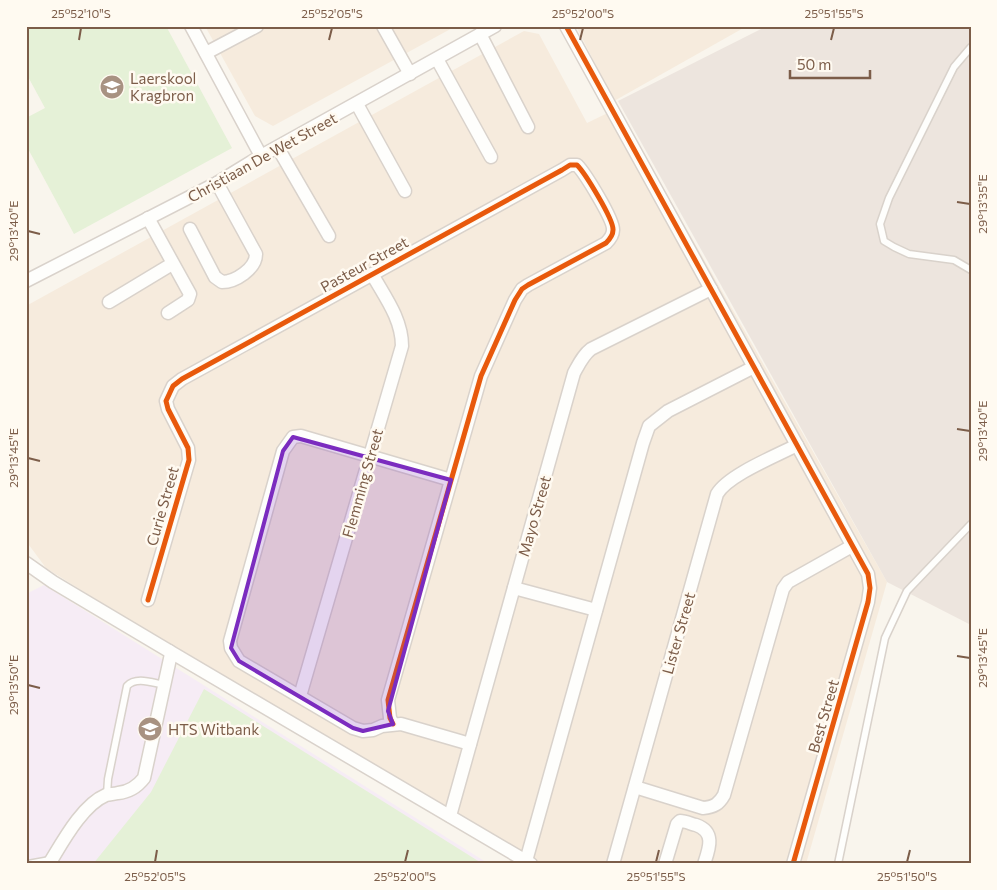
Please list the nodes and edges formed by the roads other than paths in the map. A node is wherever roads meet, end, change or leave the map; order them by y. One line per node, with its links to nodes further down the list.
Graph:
1 (191, 26): 8 (street)
2 (257, 26): 8 (street)
3 (383, 26): 10 (street)
4 (495, 26): 6 (street, Christiaan De Wet Street)
5 (566, 26): 25 (street)
6 (480, 34): 9 (street, Christiaan De Wet Street); 12 (street)
7 (971, 47): 22 (lane)
8 (206, 53): 14 (street)
9 (437, 59): 10 (street, Christiaan De Wet Street); 15 (street)
10 (410, 74): 11 (street, Christiaan De Wet Street)
11 (357, 104): 13 (street, Christiaan De Wet Street); 17 (street)
12 (528, 127)
13 (278, 148): 14 (street, Christiaan De Wet Street); 20 (street)
14 (261, 156): 16 (street, Christiaan De Wet Street)
15 (491, 157)
16 (218, 183): 18 (street, Christiaan De Wet Street); 19 (street)
17 (405, 191)
18 (148, 218): 21 (street); 24 (street, Christiaan De Wet Street)
19 (190, 229)
20 (328, 236)
21 (172, 264): 26 (street); 27 (street)
22 (971, 270)
23 (372, 274): 29 (street, Pasteur Street); 31 (street, Flemming Street); 32 (street, Pasteur Street)
24 (26, 282)
25 (711, 289): 28 (street); 36 (street, Mayo Street)
26 (109, 302)
27 (168, 313)
28 (754, 367): 30 (street); 38 (street)
29 (169, 393): 37 (street, Curie Street)
30 (797, 445): 34 (street); 44 (street, Lister Street)
31 (370, 456): 32 (street); 41 (street, Flemming Street); 41 (street)
32 (451, 480): 42 (street)
33 (971, 524): 54 (lane)
34 (852, 546): 44 (street); 53 (street, Best Street)
35 (26, 564): 39 (street)
36 (514, 588): 38 (street); 43 (street, Mayo Street)
37 (148, 600)
38 (596, 610): 48 (street)
39 (169, 651): 40 (street); 46 (street)
40 (165, 685): 45 (street); 45 (lane)
41 (300, 696): 42 (street)
42 (393, 724): 43 (street)
43 (470, 744): 46 (street, Mayo Street)
44 (635, 787): 50 (street, Lister Street)
45 (107, 795): 47 (street)
46 (450, 816): 48 (street)
47 (50, 862): 49 (lane)
48 (528, 862)
49 (28, 864)
50 (613, 864)
51 (665, 864): 52 (street)
52 (704, 864)
53 (793, 864)
54 (838, 864)

